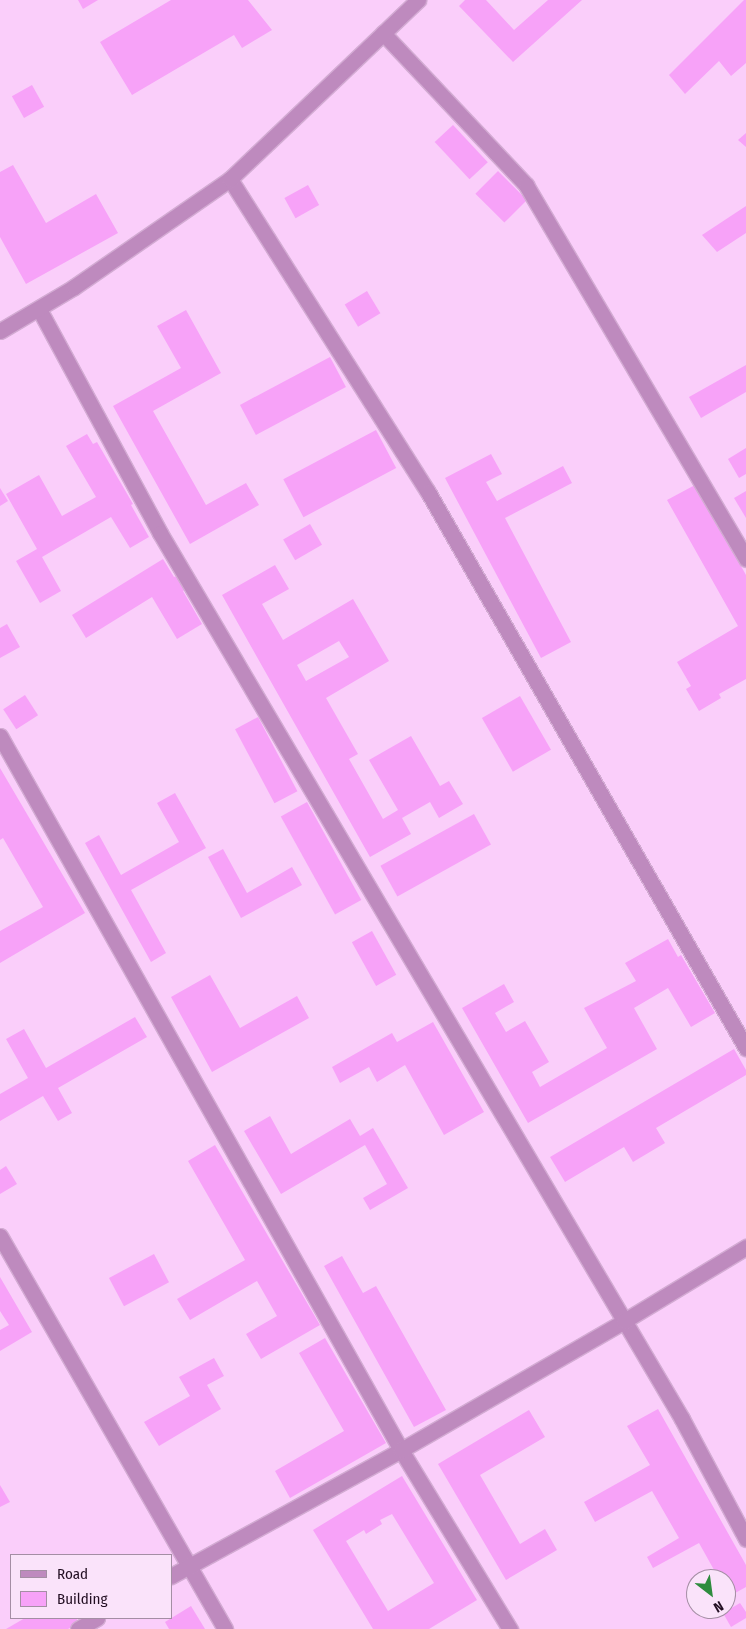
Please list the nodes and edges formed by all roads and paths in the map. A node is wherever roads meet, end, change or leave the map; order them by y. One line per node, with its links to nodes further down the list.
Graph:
1 (416, 1): 2 (street)
2 (383, 33): 3 (street); 6 (street)
3 (230, 179): 4 (street); 8 (street)
4 (39, 309): 5 (street); 11 (street)
5 (0, 331)
6 (746, 559)
7 (0, 736): 12 (street)
8 (746, 1048)
9 (0, 1236): 14 (street)
10 (746, 1247): 11 (street)
11 (624, 1321): 12 (street); 13 (street)
12 (401, 1450): 14 (street); 19 (street)
13 (746, 1539)
14 (189, 1566): 15 (street); 18 (street)
15 (172, 1575)
16 (96, 1619): 17 (street)
17 (78, 1629)
18 (225, 1629)
19 (510, 1629)

